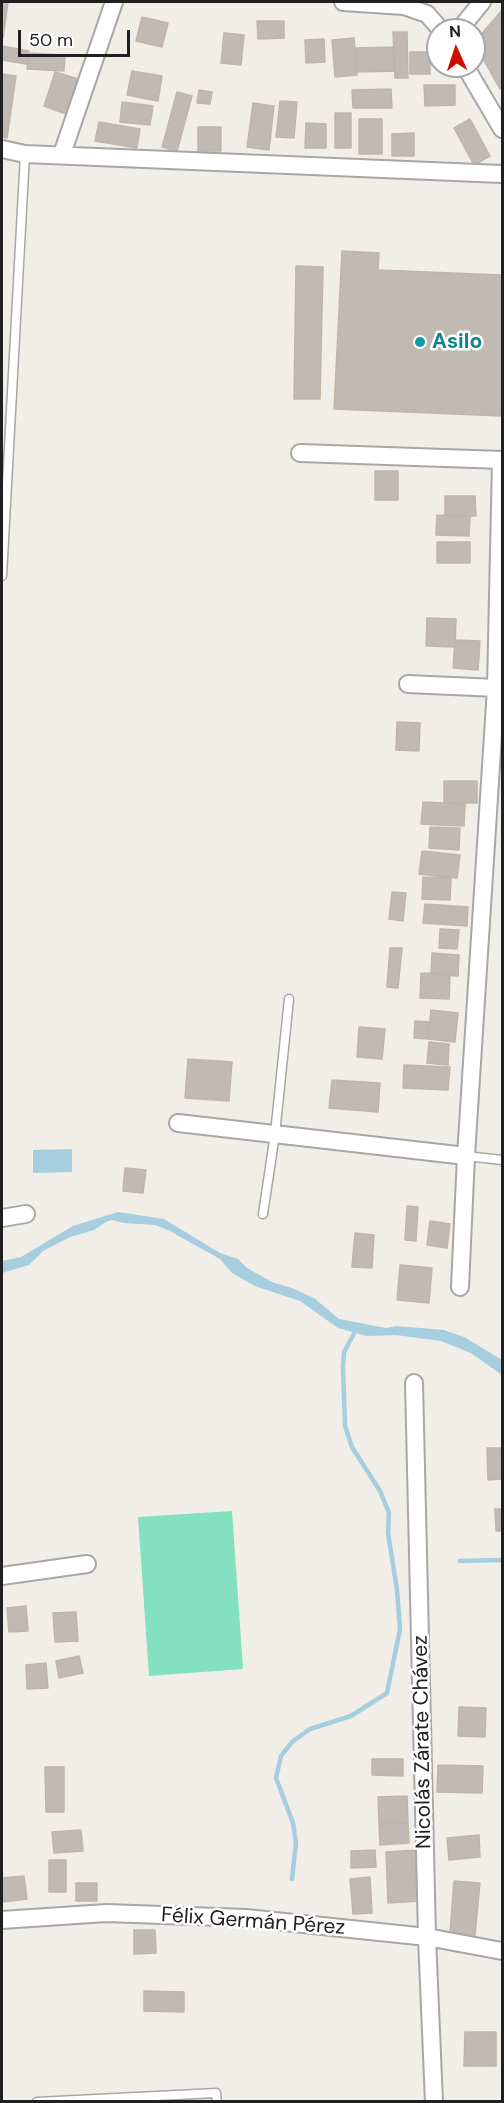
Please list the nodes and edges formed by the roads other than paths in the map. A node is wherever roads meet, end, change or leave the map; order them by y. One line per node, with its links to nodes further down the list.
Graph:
1 (114, 2): 10 (street)
2 (343, 2): 4 (street)
3 (482, 2): 5 (street)
4 (430, 18)
5 (469, 18)
6 (472, 78): 7 (street)
7 (502, 129)
8 (2, 149): 9 (street)
9 (25, 154): 10 (street); 14 (lane)
10 (62, 154): 11 (street)
11 (502, 174)
12 (300, 453): 13 (street)
13 (502, 460): 16 (street)
14 (2, 576)
15 (408, 684): 16 (street)
16 (496, 688): 20 (street)
17 (289, 999): 19 (lane)
18 (178, 1123): 19 (street)
19 (275, 1134): 20 (street); 23 (lane)
20 (466, 1156): 21 (lane); 25 (street)
21 (502, 1160)
22 (26, 1214): 24 (street)
23 (263, 1214)
24 (2, 1218)
25 (460, 1287)
26 (414, 1383): 30 (street, Nicolás Zárate Chávez)
27 (87, 1564): 28 (street)
28 (2, 1576)
29 (2, 1920): 30 (street, Félix Germán Pérez)
30 (427, 1937): 31 (street, Félix Germán Pérez); 34 (street, Nicolás Zárate Chávez)
31 (502, 1951)
32 (37, 2102): 33 (lane)
33 (217, 2102)
34 (434, 2102)

